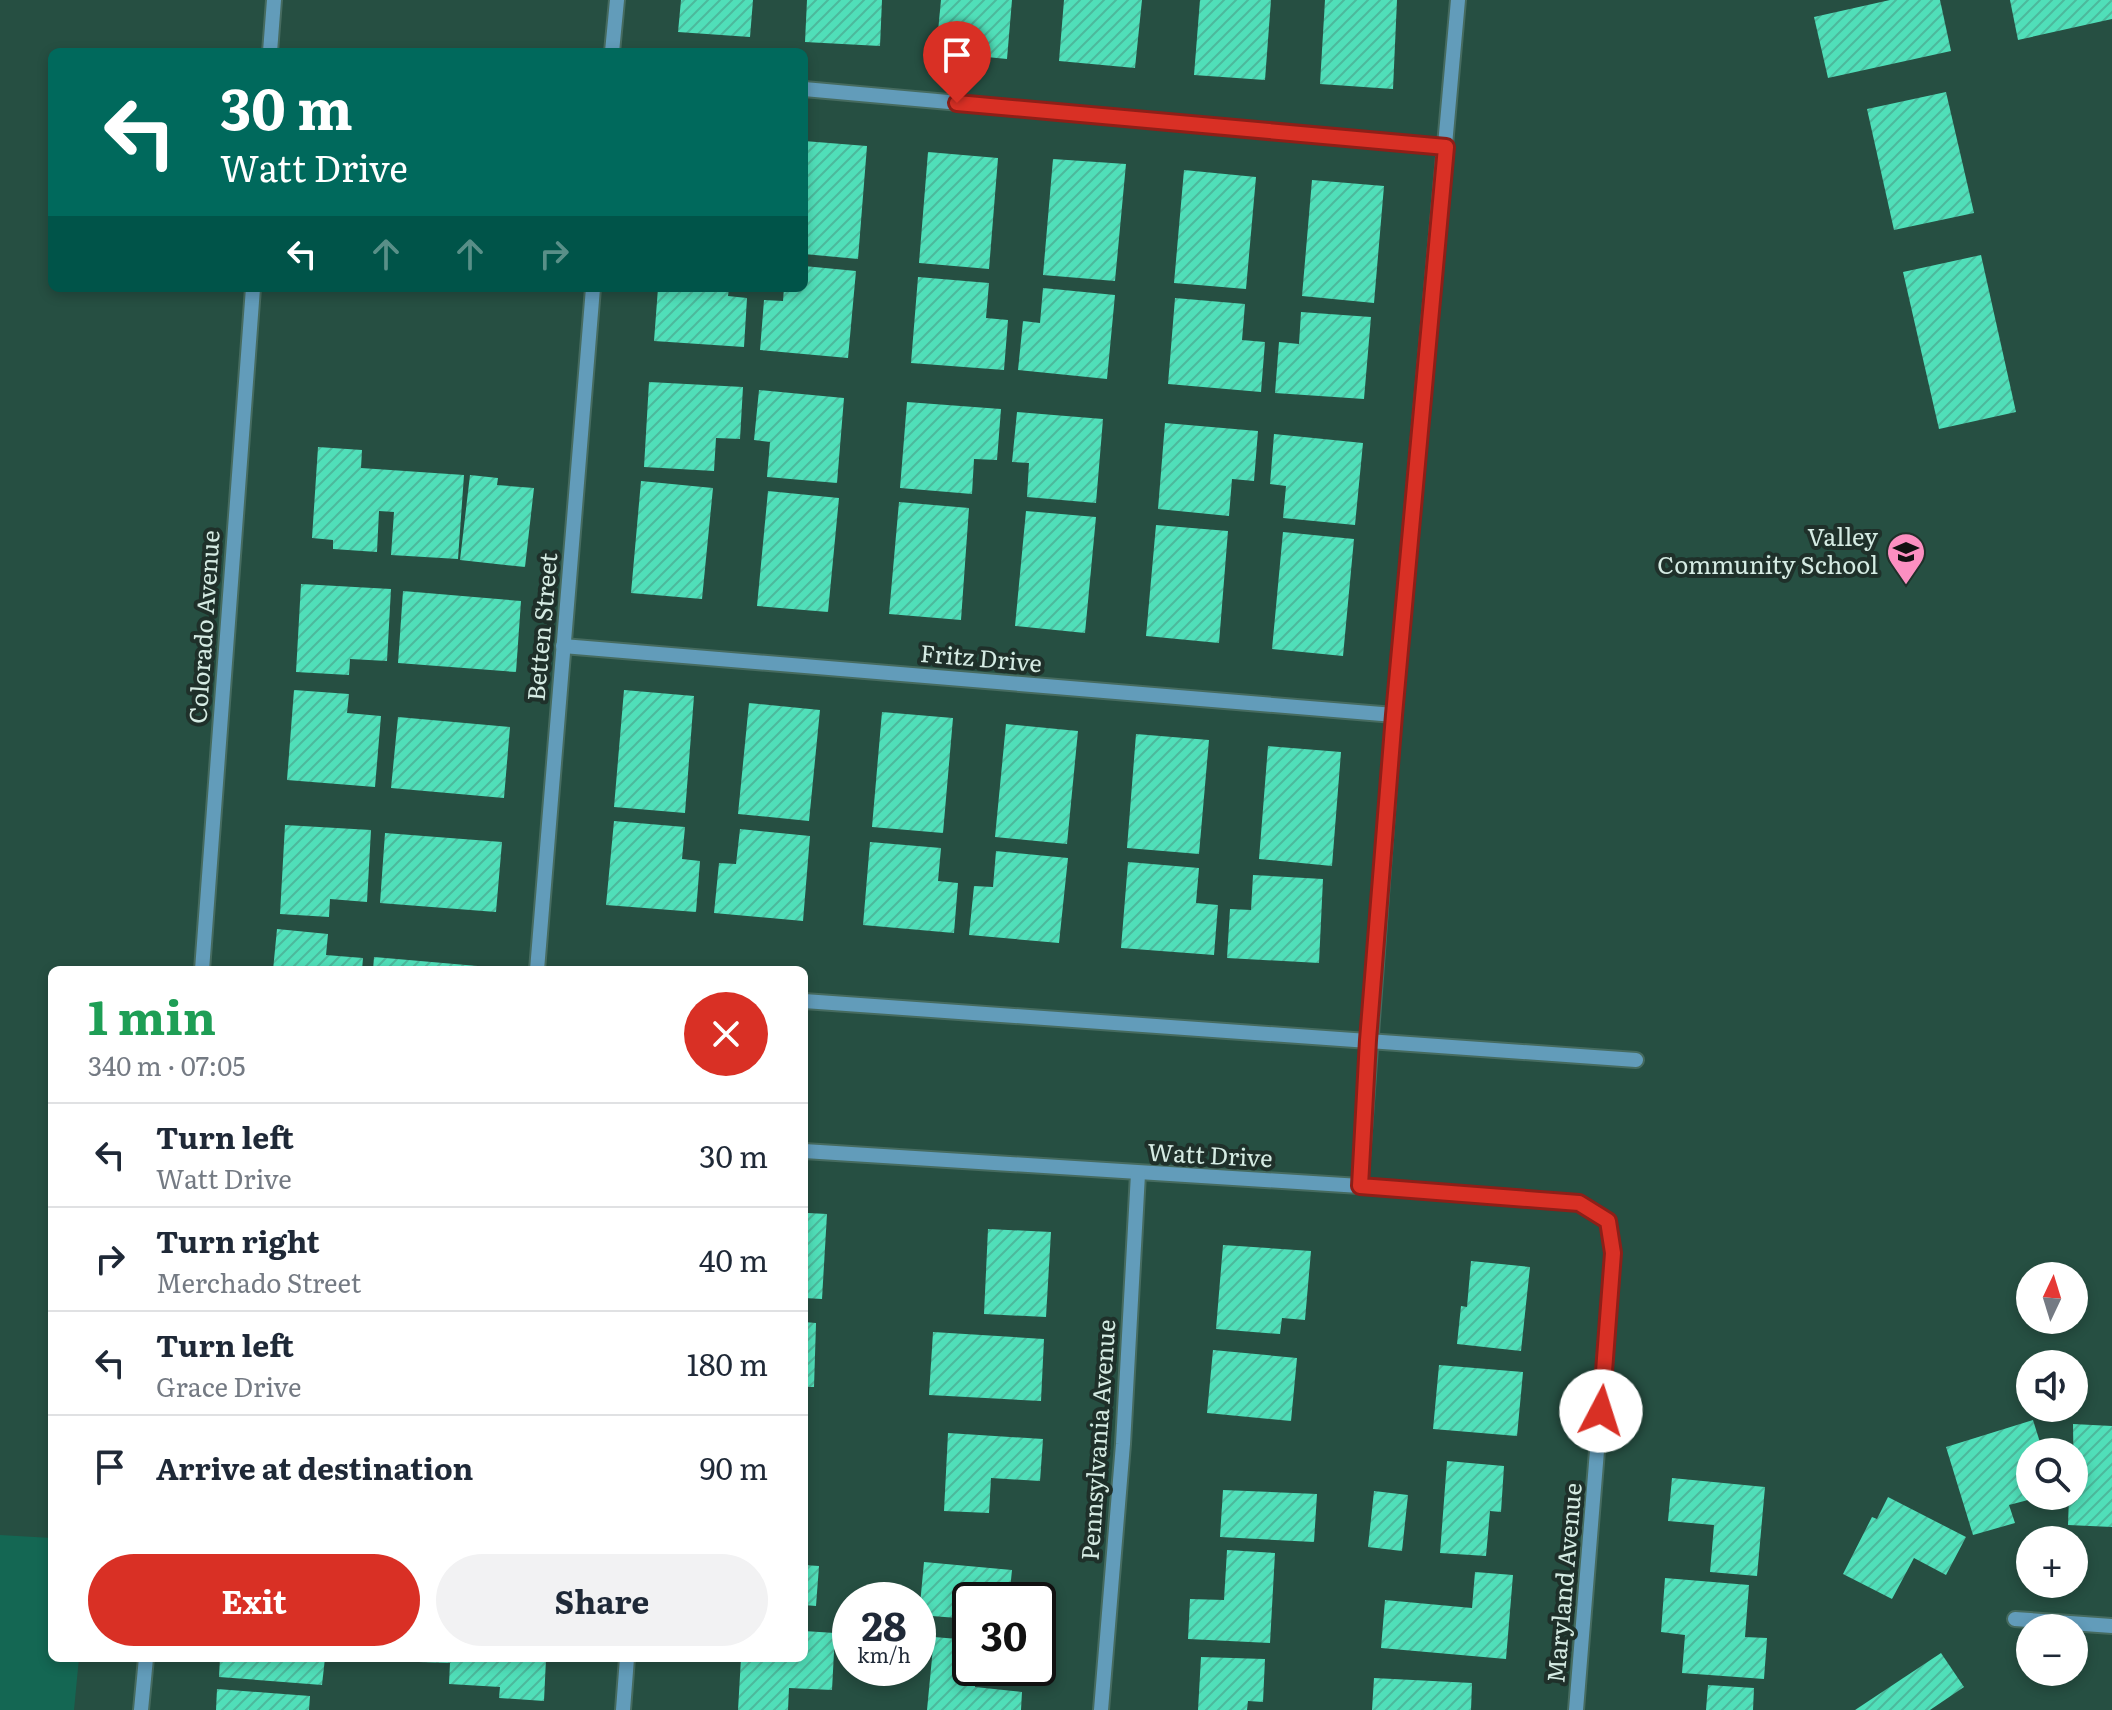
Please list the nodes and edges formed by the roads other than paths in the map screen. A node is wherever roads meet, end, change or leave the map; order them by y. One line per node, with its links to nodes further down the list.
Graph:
1 (274, 0): 4 (street)
2 (617, 0): 5 (street)
3 (1458, 0): 7 (street)
4 (270, 48)
5 (612, 48)
6 (808, 89): 7 (street)
7 (1446, 147): 11 (street)
8 (253, 292): 12 (street, Colorado Avenue)
9 (593, 292): 10 (street, Betten Street)
10 (563, 646): 11 (street, Fritz Drive); 13 (street, Betten Street)
11 (1394, 715): 15 (street)
12 (202, 966)
13 (537, 966)
14 (808, 1001): 15 (street)
15 (1368, 1040): 16 (street); 19 (street)
16 (1636, 1060)
17 (808, 1151): 18 (street, Watt Drive)
18 (1138, 1174): 19 (street, Watt Drive); 27 (street, Pennsylvania Avenue)
19 (1360, 1186): 20 (street, Watt Drive)
20 (1608, 1221): 28 (street, Maryland Avenue)
21 (2015, 1619): 22 (street)
22 (2112, 1626)
23 (146, 1662): 25 (street)
24 (627, 1662): 26 (street)
25 (141, 1710)
26 (623, 1710)
27 (1101, 1710)
28 (1576, 1710)

